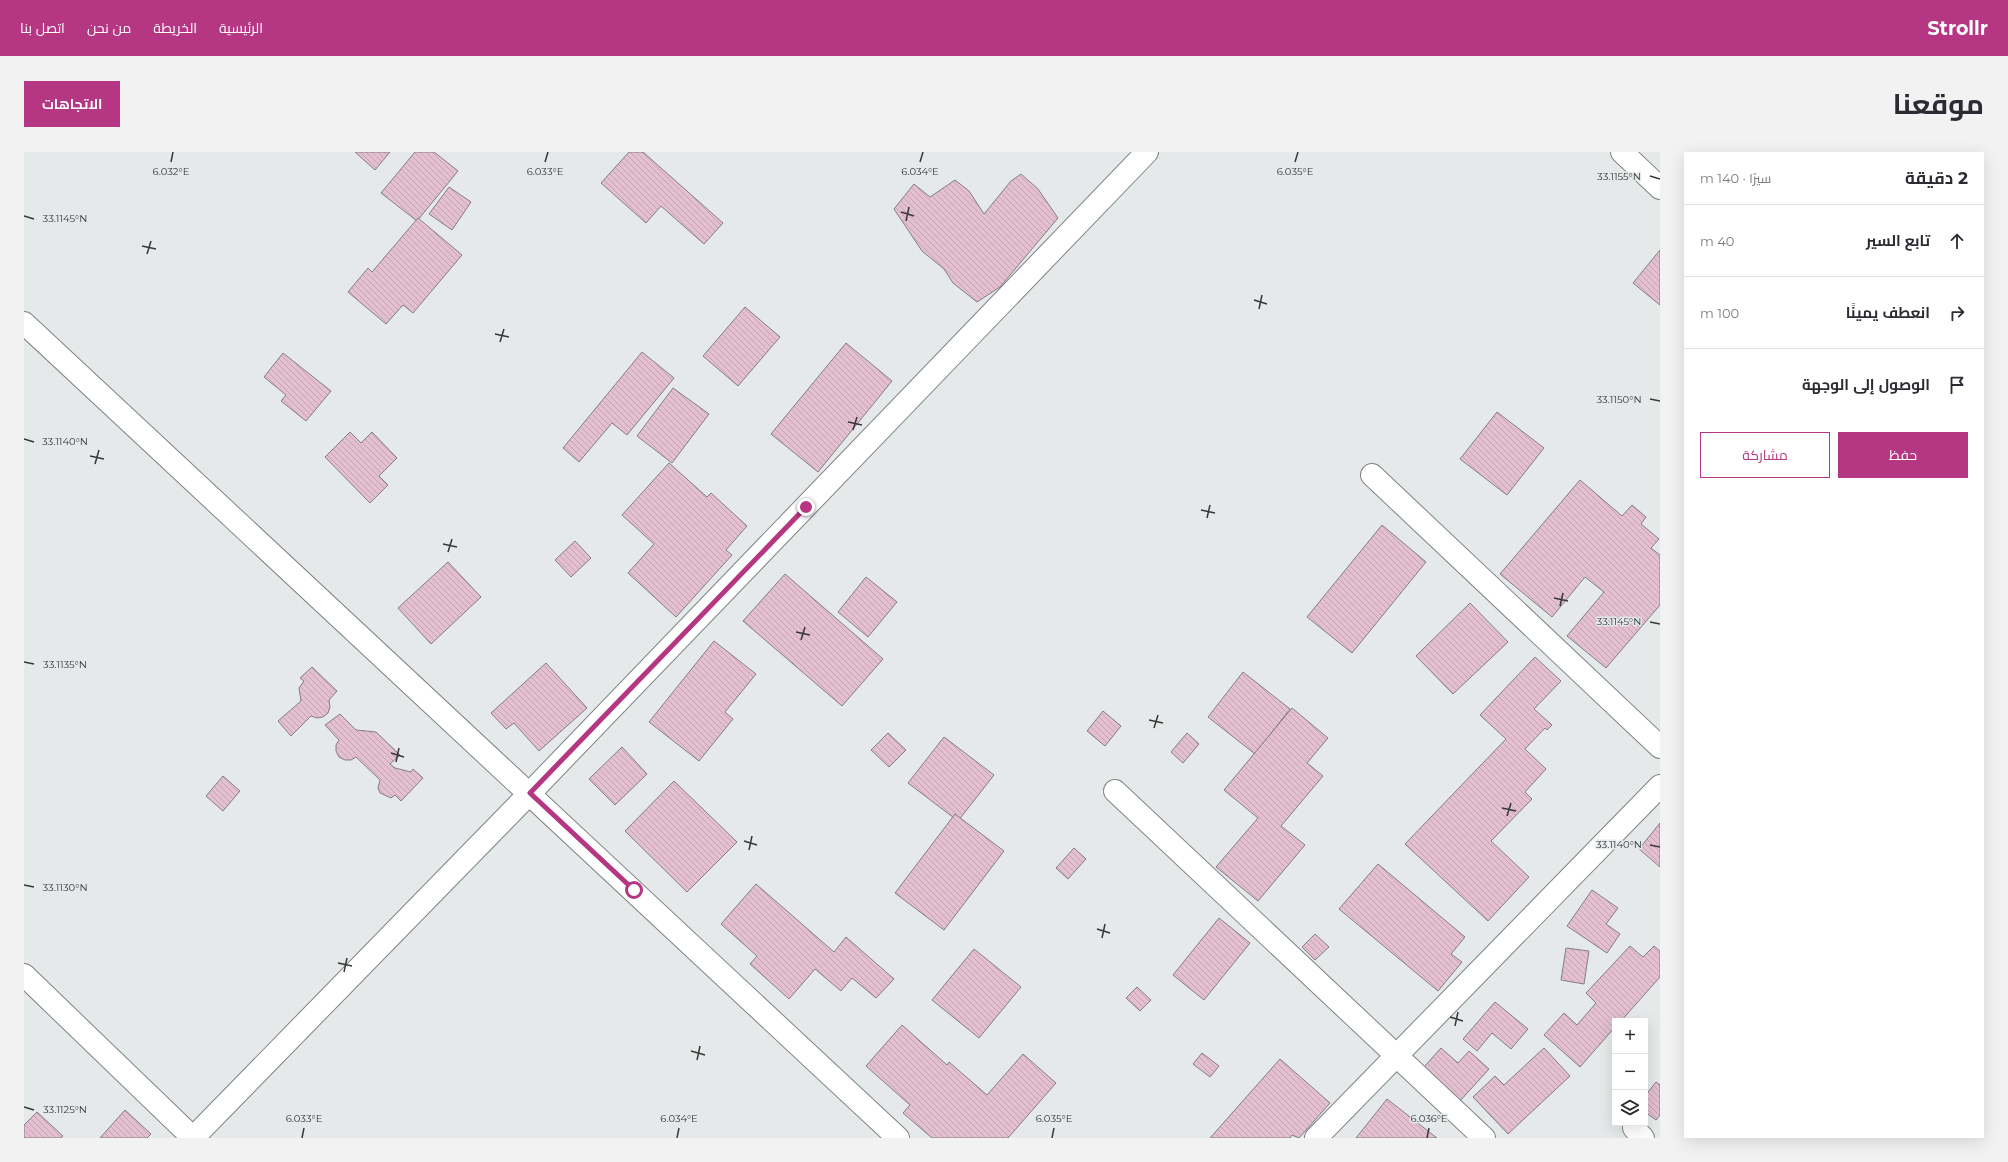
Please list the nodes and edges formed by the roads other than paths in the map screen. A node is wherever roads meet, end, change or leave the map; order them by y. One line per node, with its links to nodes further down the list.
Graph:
1 (1147, 152): 9 (street)
2 (1622, 152): 3 (street)
3 (1660, 188)
4 (24, 323): 9 (street)
5 (1372, 474): 6 (street)
6 (1660, 747)
7 (1660, 786): 11 (street)
8 (1115, 791): 11 (street)
9 (530, 793): 12 (street); 13 (street)
10 (24, 975): 12 (street)
11 (1396, 1056): 14 (street); 15 (street)
12 (193, 1138)
13 (898, 1138)
14 (1316, 1138)
15 (1484, 1138)

